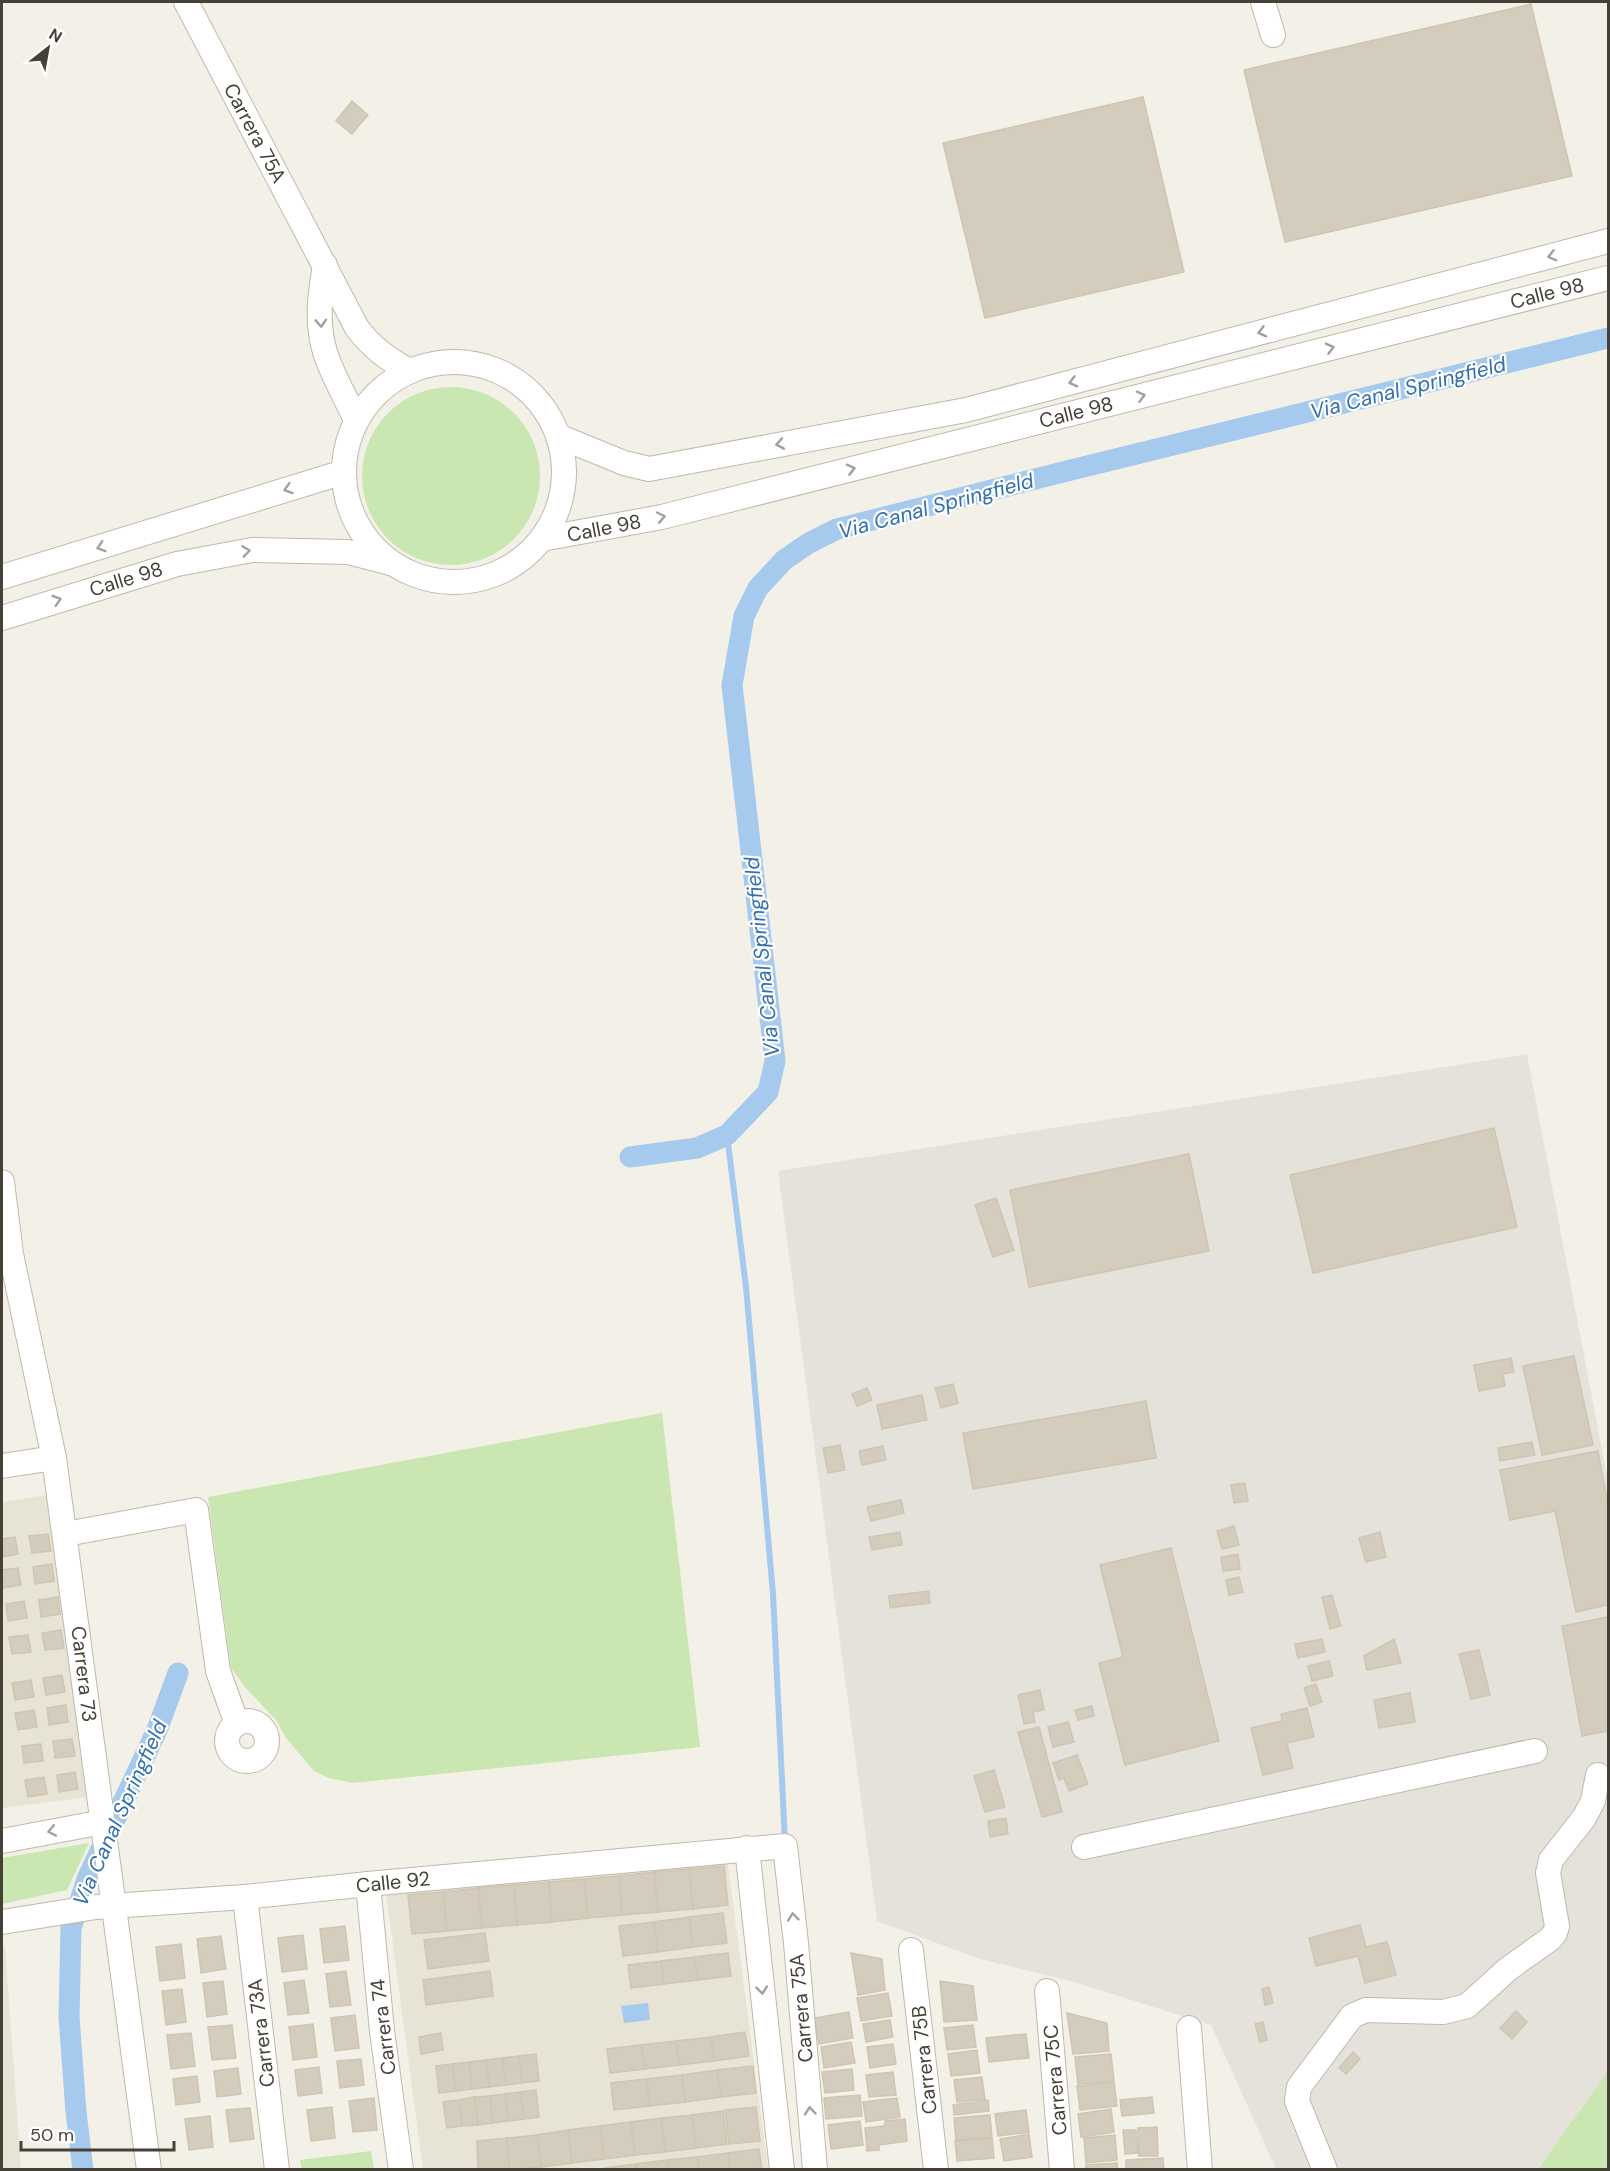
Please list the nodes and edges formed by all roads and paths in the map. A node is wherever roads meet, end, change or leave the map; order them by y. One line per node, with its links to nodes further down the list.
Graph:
1 (186, 2): 5 (street, Carrera 75A)
2 (1263, 2): 3 (street)
3 (1273, 35)
4 (1608, 241): 9 (street, Calle 98, one-way to 9)
5 (325, 265): 7 (street, Carrera 75A); 8 (street, one-way to 8)
6 (1608, 278): 11 (street, Calle 98, one-way to 6)
7 (409, 371): 8 (street); 9 (street)
8 (356, 420): 10 (street)
9 (558, 436): 11 (street)
10 (344, 472): 12 (street); 13 (street, Calle 98, one-way to 13)
11 (542, 539): 12 (street)
12 (395, 564): 14 (street, Calle 98, one-way to 12)
13 (2, 577)
14 (2, 618)
15 (2, 1182): 16 (street, Carrera 73)
16 (6, 1248): 17 (street, Carrera 73)
17 (54, 1458): 18 (street); 19 (street, Carrera 73)
18 (2, 1466)
19 (66, 1534): 20 (street); 23 (street, Carrera 73)
20 (237, 1724)
21 (1535, 1751): 26 (street)
22 (1598, 1775): 43 (street)
23 (104, 1835): 24 (street, one-way to 24); 30 (street, Carrera 73)
24 (2, 1841)
25 (785, 1846): 27 (street, Calle 92); 39 (street, Carrera 75A, one-way to 25)
26 (1084, 1847)
27 (747, 1848): 28 (street, Calle 92); 38 (street, Carrera 75A, one-way to 38)
28 (368, 1884): 29 (street, Calle 92); 37 (street, Carrera 74)
29 (245, 1897): 30 (street, Calle 92); 36 (street, Carrera 73A)
30 (106, 1906): 31 (street, Calle 92); 35 (street, Carrera 73)
31 (2, 1922)
32 (911, 1950): 40 (street, Carrera 75B)
33 (1047, 1991): 41 (street, Carrera 75C)
34 (1189, 2028): 42 (street)
35 (149, 2169)
36 (277, 2169)
37 (401, 2169)
38 (782, 2169)
39 (815, 2169)
40 (936, 2169)
41 (1062, 2169)
42 (1200, 2169)
43 (1325, 2169)

